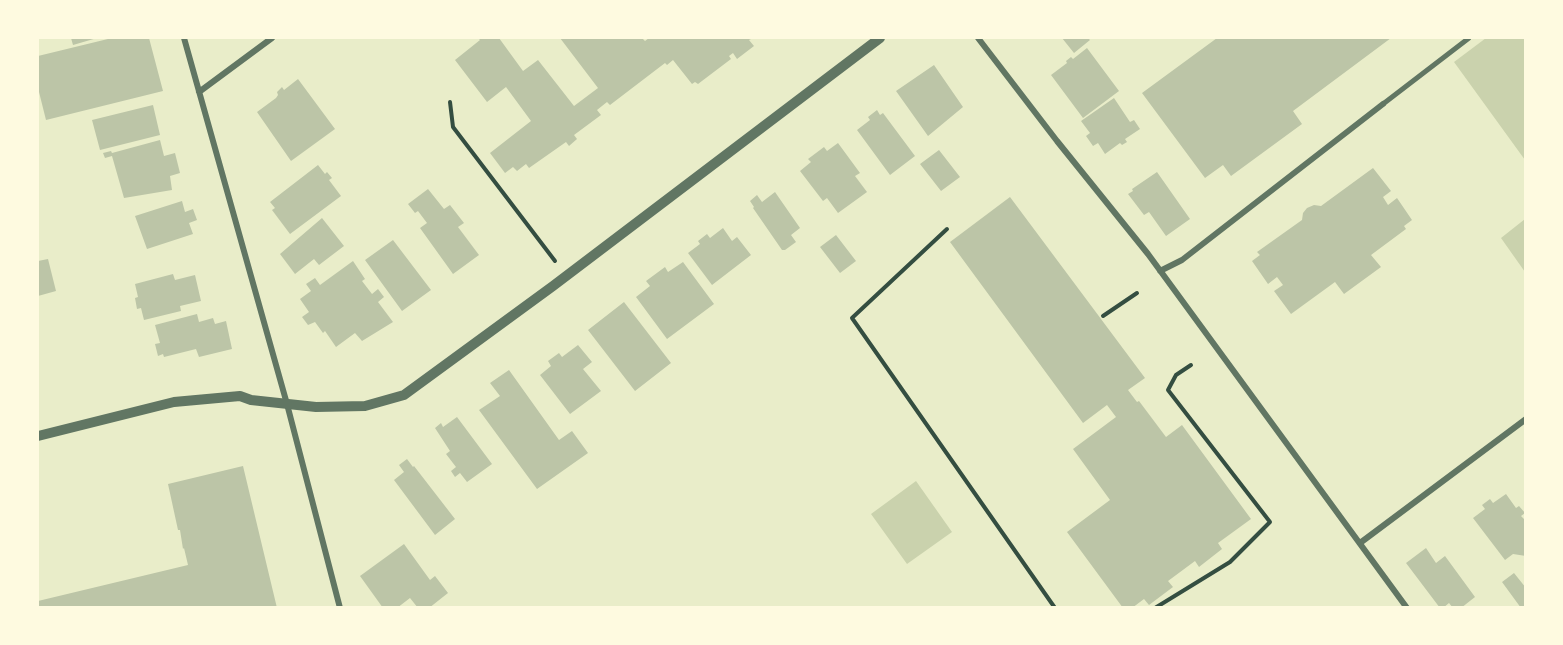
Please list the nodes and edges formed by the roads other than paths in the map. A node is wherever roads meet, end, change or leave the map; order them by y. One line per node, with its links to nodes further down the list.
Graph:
1 (184, 38): 6 (street)
2 (272, 38): 6 (street)
3 (880, 38): 9 (street)
4 (978, 38): 8 (street)
5 (1469, 38): 7 (street)
6 (199, 92): 9 (street)
7 (1383, 104): 8 (street)
8 (1160, 271): 12 (street)
9 (287, 404): 11 (street); 13 (street)
10 (1526, 419): 12 (street)
11 (38, 436)
12 (1360, 543): 14 (street)
13 (340, 608)
14 (1407, 608)

